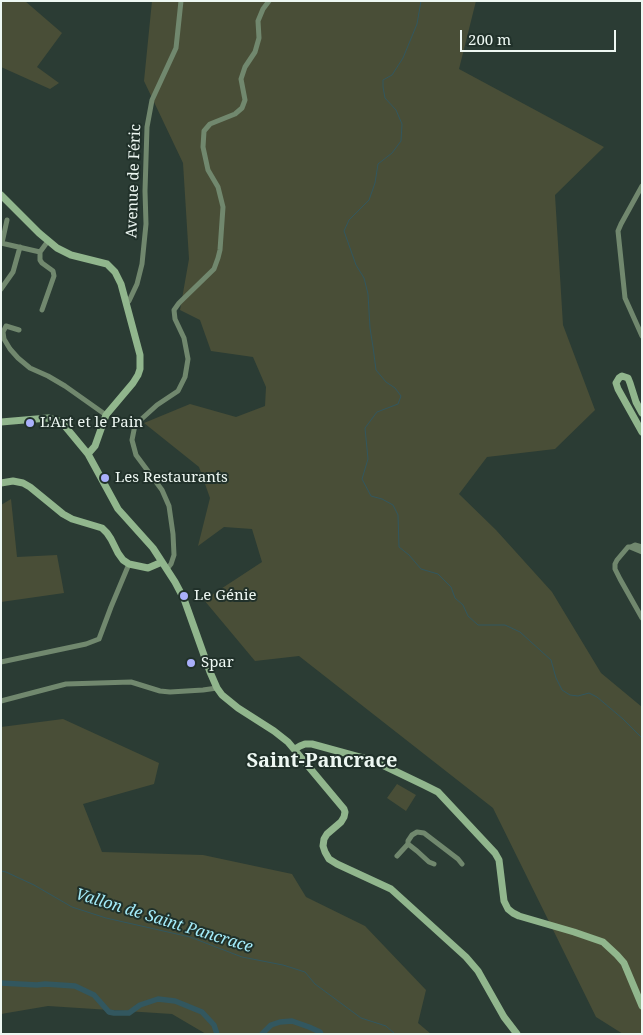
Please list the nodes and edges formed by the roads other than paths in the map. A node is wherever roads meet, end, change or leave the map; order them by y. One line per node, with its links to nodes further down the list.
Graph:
1 (181, 1): 11 (street, Avenue de Féric)
2 (269, 1): 26 (street)
3 (642, 186): 14 (street)
4 (1, 195): 6 (street)
5 (7, 220): 7 (street)
6 (48, 241): 9 (street); 11 (street)
7 (2, 243): 8 (street)
8 (20, 247): 9 (street); 10 (street)
9 (40, 252): 12 (street)
10 (1, 289)
11 (127, 303): 16 (street)
12 (42, 310)
13 (19, 330): 16 (street)
14 (642, 336)
15 (642, 413): 18 (street)
16 (106, 415): 19 (street)
17 (1, 422): 19 (street)
18 (642, 432)
19 (88, 454): 24 (street)
20 (1, 483): 25 (street)
21 (630, 547): 22 (street); 23 (street); 27 (street)
22 (642, 547)
23 (642, 552)
24 (162, 562): 25 (street); 26 (street)
25 (129, 564): 28 (street)
26 (167, 569): 29 (street)
27 (642, 618)
28 (1, 662)
29 (217, 688): 30 (street); 31 (street)
30 (1, 701)
31 (295, 749): 36 (street); 37 (street)
32 (408, 844): 33 (street); 34 (street); 35 (street)
33 (397, 856)
34 (434, 864)
35 (462, 864)
36 (642, 1006)
37 (517, 1034)

